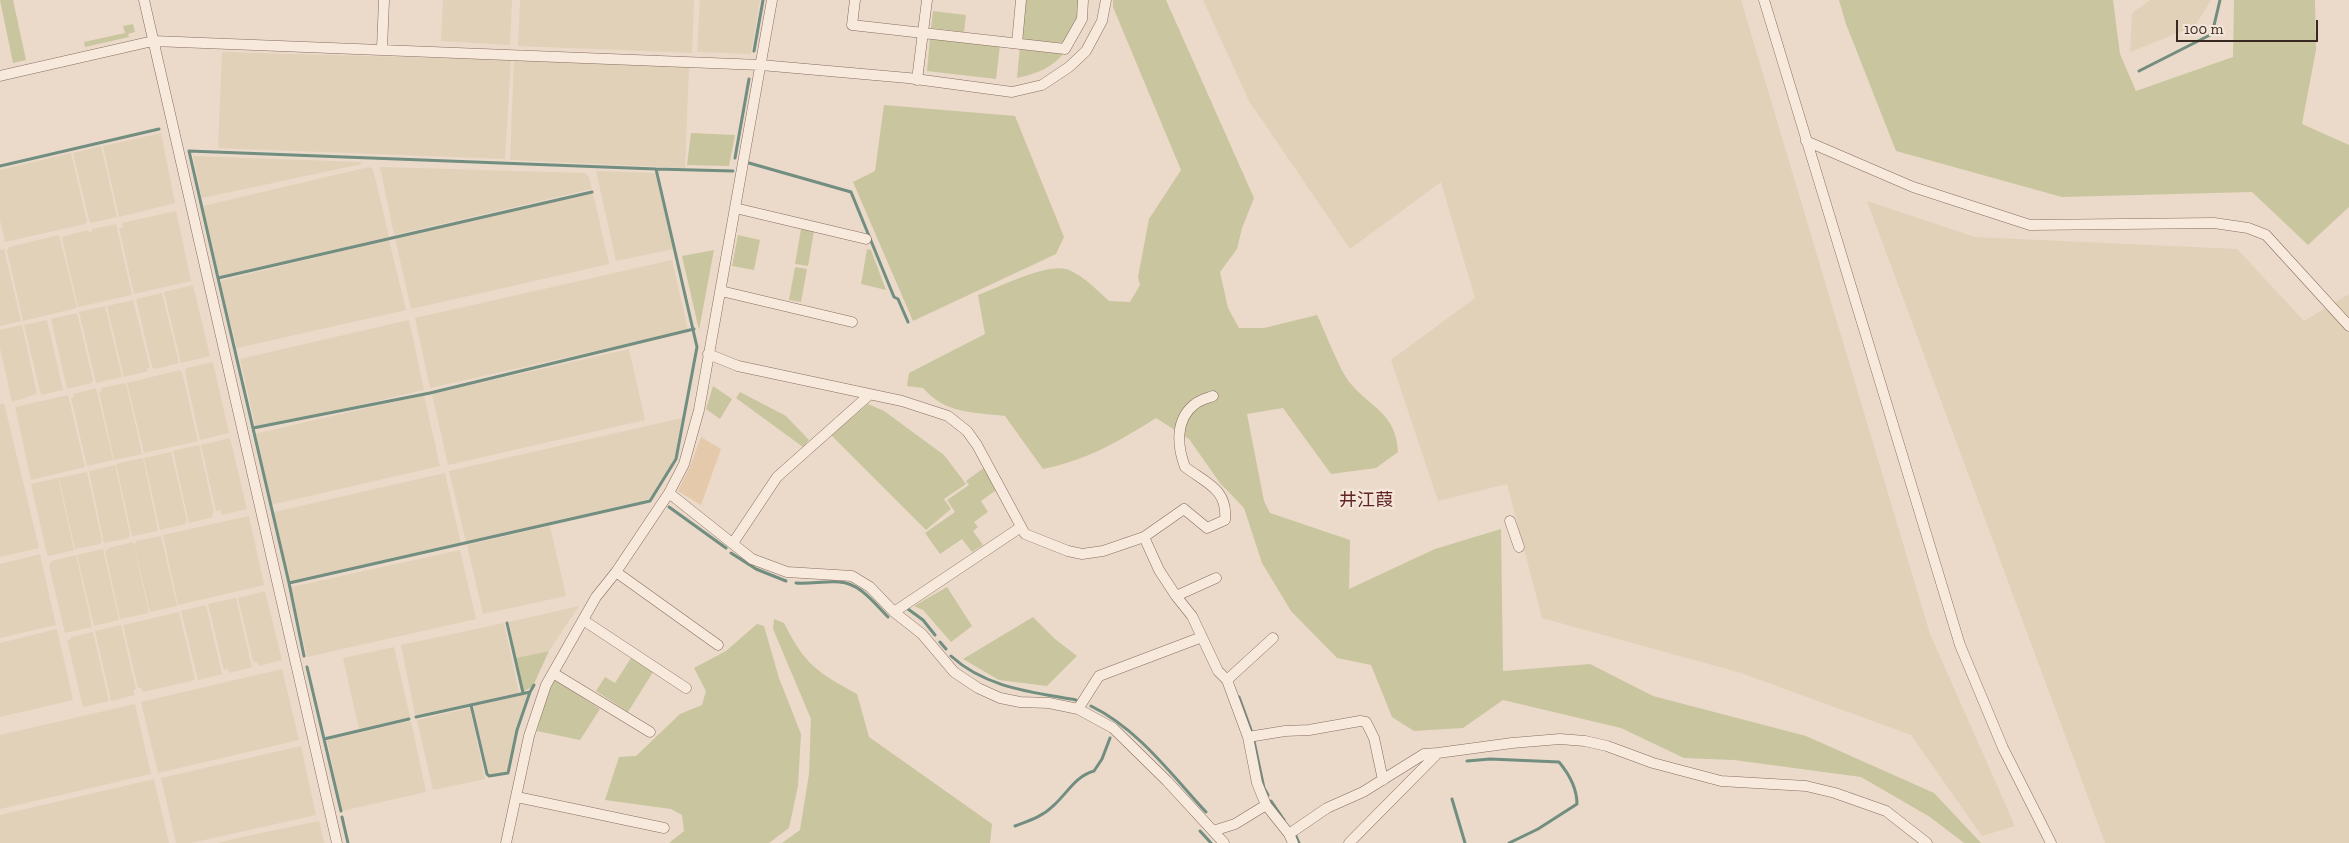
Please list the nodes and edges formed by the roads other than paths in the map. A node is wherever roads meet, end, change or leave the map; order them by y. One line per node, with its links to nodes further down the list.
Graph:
1 (144, 0): 11 (street)
2 (384, 0): 13 (street)
3 (772, 0): 14 (street)
4 (855, 0): 10 (street)
5 (927, 0): 10 (street)
6 (1021, 0): 12 (street)
7 (1083, 0): 12 (street)
8 (1106, 0): 16 (street)
9 (1764, 0): 17 (street)
10 (924, 33): 12 (street); 16 (street)
11 (154, 41): 13 (street); 15 (street); 53 (street)
12 (1017, 43)
13 (382, 49): 14 (street)
14 (761, 65): 16 (street); 18 (street)
15 (0, 76)
16 (917, 80)
17 (1806, 141): 22 (street); 58 (street)
18 (735, 208): 19 (street); 20 (street)
19 (866, 239)
20 (721, 291): 21 (street); 23 (street)
21 (852, 322)
22 (2349, 326)
23 (708, 354): 24 (street); 26 (street)
24 (868, 396): 28 (street); 30 (street)
25 (1214, 396): 29 (street)
26 (668, 493): 30 (street); 32 (street)
27 (1510, 521): 31 (street)
28 (1021, 527): 29 (street); 35 (street)
29 (1144, 537): 34 (street)
30 (733, 543): 35 (street)
31 (1520, 547)
32 (616, 572): 36 (street); 39 (street)
33 (1216, 578): 34 (street)
34 (1176, 596): 37 (street)
35 (894, 612): 43 (street)
36 (583, 620): 40 (street); 42 (street)
37 (1202, 637): 41 (street); 43 (street)
38 (1273, 638): 41 (street)
39 (718, 645)
40 (552, 673): 44 (street); 48 (street)
41 (1227, 680): 45 (street)
42 (686, 688)
43 (1078, 710): 51 (street)
44 (650, 732)
45 (1248, 737): 47 (street); 49 (street)
46 (1438, 753): 47 (street); 56 (street); 57 (street)
47 (1383, 780): 52 (street)
48 (517, 797): 50 (street); 54 (street)
49 (1266, 805): 51 (street); 52 (street)
50 (664, 828)
51 (1213, 832): 55 (street)
52 (1291, 838)
53 (337, 843)
54 (506, 843)
55 (1224, 843)
56 (1349, 843)
57 (1926, 843)
58 (2051, 843)

